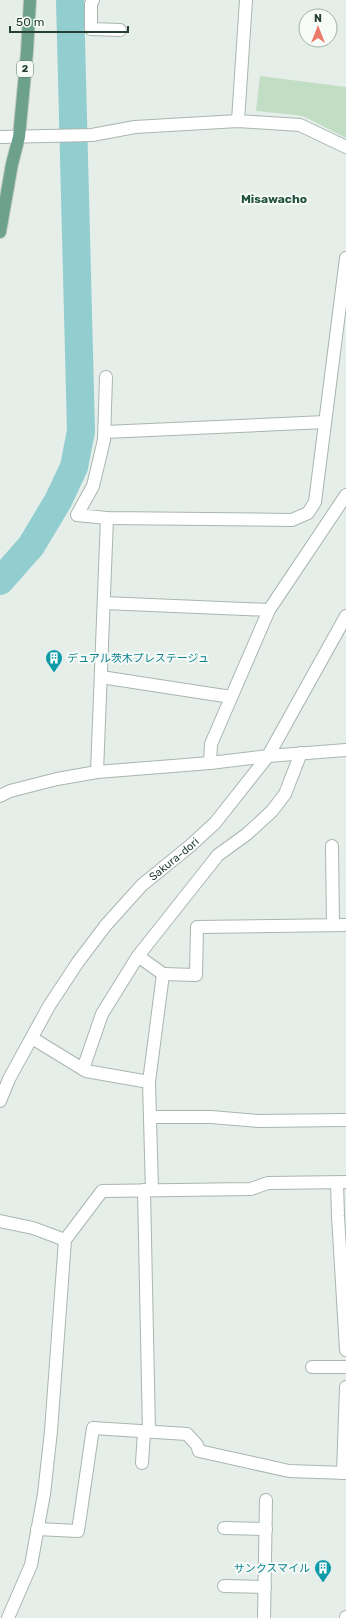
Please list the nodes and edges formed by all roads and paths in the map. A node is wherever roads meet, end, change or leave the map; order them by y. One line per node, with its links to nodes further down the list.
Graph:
1 (30, 0): 7 (main road, 2)
2 (93, 0): 4 (street)
3 (246, 0): 5 (street)
4 (120, 30)
5 (238, 121): 7 (street); 8 (street)
6 (0, 137): 7 (street)
7 (19, 137): 9 (main road, 2)
8 (346, 146)
9 (0, 232)
10 (346, 258): 12 (street)
11 (106, 377): 13 (street)
12 (325, 422): 13 (street); 15 (street)
13 (105, 432): 15 (street)
14 (346, 495): 17 (street)
15 (108, 518): 16 (street)
16 (104, 604): 17 (street); 19 (street)
17 (269, 610): 20 (street)
18 (346, 616): 23 (street, Sakura-dori)
19 (101, 677): 20 (street); 25 (street)
20 (231, 697): 24 (street)
21 (346, 750): 22 (street)
22 (302, 753): 23 (street); 30 (street)
23 (268, 756): 24 (street); 32 (street, Sakura-dori)
24 (210, 763): 25 (street)
25 (97, 772): 26 (street)
26 (0, 796)
27 (332, 846): 28 (street)
28 (333, 925): 29 (street); 31 (street)
29 (346, 925)
30 (138, 956): 31 (street); 33 (street)
31 (163, 974): 34 (street)
32 (32, 1038): 33 (street); 35 (street, Sakura-dori)
33 (84, 1069): 34 (street)
34 (149, 1082): 36 (street)
35 (0, 1101)
36 (150, 1117): 37 (street); 39 (street)
37 (346, 1120)
38 (341, 1183): 39 (street); 42 (street)
39 (148, 1190): 41 (street); 46 (street)
40 (0, 1221): 41 (street)
41 (65, 1240): 52 (street)
42 (346, 1350)
43 (312, 1367): 44 (street)
44 (346, 1367)
45 (346, 1388): 47 (street)
46 (146, 1432): 48 (street); 49 (street); 52 (street)
47 (345, 1440): 49 (street)
48 (142, 1462)
49 (344, 1473)
50 (266, 1500): 53 (street)
51 (224, 1528): 53 (street)
52 (37, 1529): 56 (street)
53 (266, 1529): 55 (street)
54 (224, 1586): 55 (street)
55 (265, 1587): 57 (street)
56 (8, 1618)
57 (264, 1618)

